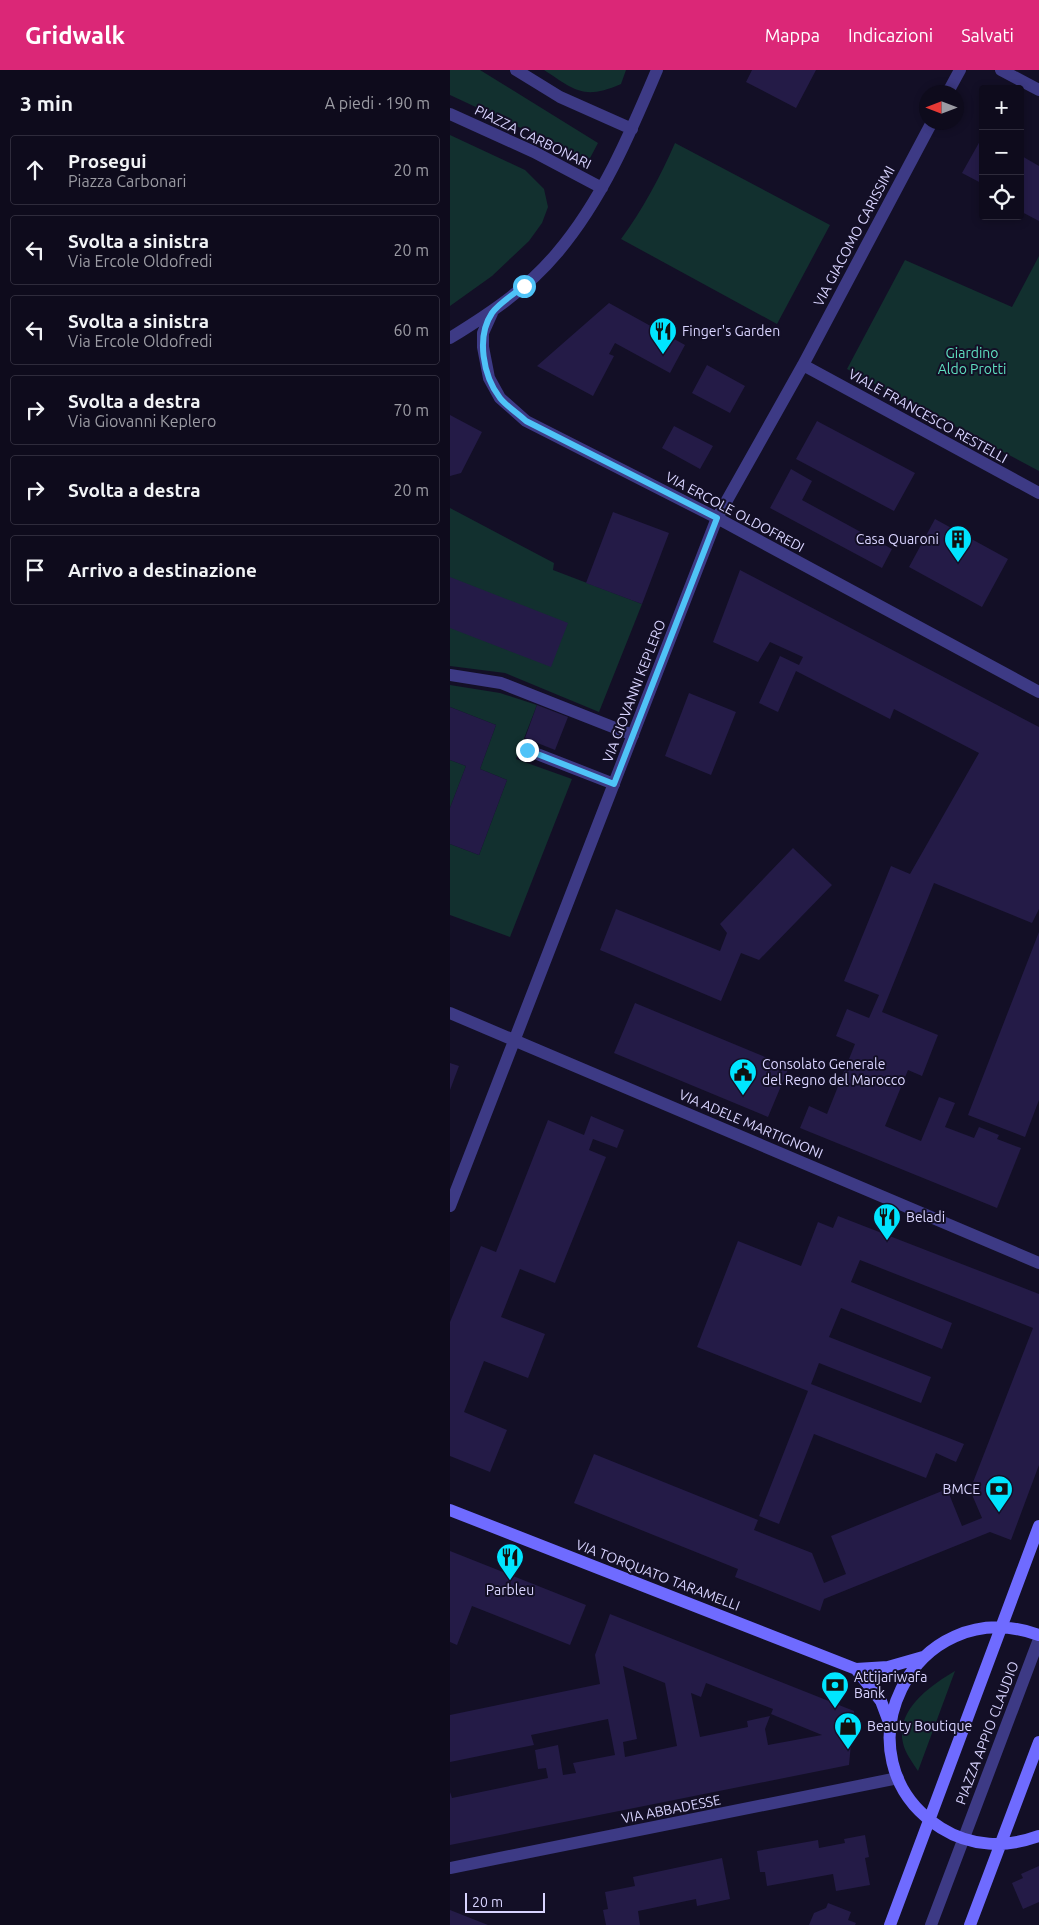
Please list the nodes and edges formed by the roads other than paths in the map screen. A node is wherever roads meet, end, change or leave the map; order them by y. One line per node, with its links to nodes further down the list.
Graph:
1 (516, 70): 8 (street)
2 (657, 70): 8 (street)
3 (960, 70): 5 (street)
4 (1001, 70): 6 (street)
5 (952, 85)
6 (1039, 90)
7 (450, 114): 10 (street, PIAZZA CARBONARI)
8 (632, 129): 10 (street)
9 (928, 130): 13 (street, VIA GIACOMO CARISSIMI)
10 (602, 188): 11 (street)
11 (492, 313): 12 (street); 15 (street, VIA ERCOLE OLDOFREDI)
12 (450, 338)
13 (803, 365): 14 (street, VIALE FRANCESCO RESTELLI); 15 (street, VIA GIOVANNI KEPLERO)
14 (1039, 493)
15 (717, 518): 17 (street, VIA ERCOLE OLDOFREDI); 18 (street, VIA GIOVANNI KEPLERO)
16 (450, 675): 18 (street)
17 (1039, 692)
18 (633, 736): 20 (street, VIA GIOVANNI KEPLERO)
19 (527, 750): 20 (street)
20 (614, 784): 22 (street, VIA GIOVANNI KEPLERO)
21 (450, 1014): 22 (street, VIA ADELE MARTIGNONI)
22 (515, 1040): 23 (street, VIA GIOVANNI KEPLERO); 24 (street, VIA ADELE MARTIGNONI)
23 (450, 1206)
24 (1039, 1263)
25 (450, 1510): 30 (street, VIA TORQUATO TARAMELLI)
26 (1039, 1526): 27 (street)
27 (1001, 1627): 28 (street, PIAZZA APPIO CLAUDIO); 29 (street, PIAZZA APPIO CLAUDIO); 34 (street, PIAZZA APPIO CLAUDIO)
28 (1039, 1637): 36 (street, PIAZZA APPIO CLAUDIO)
29 (923, 1657): 30 (street, VIA TORQUATO TARAMELLI); 31 (street, PIAZZA APPIO CLAUDIO)
30 (856, 1668): 31 (street)
31 (890, 1725): 33 (street, PIAZZA APPIO CLAUDIO)
32 (1039, 1742): 37 (street)
33 (898, 1778): 34 (street, PIAZZA APPIO CLAUDIO); 38 (street, VIA ABBADESSE)
34 (930, 1820): 36 (street, PIAZZA APPIO CLAUDIO); 39 (street)
35 (1039, 1836): 37 (street, PIAZZA APPIO CLAUDIO)
36 (964, 1839): 37 (street, PIAZZA APPIO CLAUDIO); 40 (street)
37 (1001, 1844): 41 (street)
38 (450, 1868)
39 (890, 1925)
40 (931, 1925)
41 (970, 1925)

